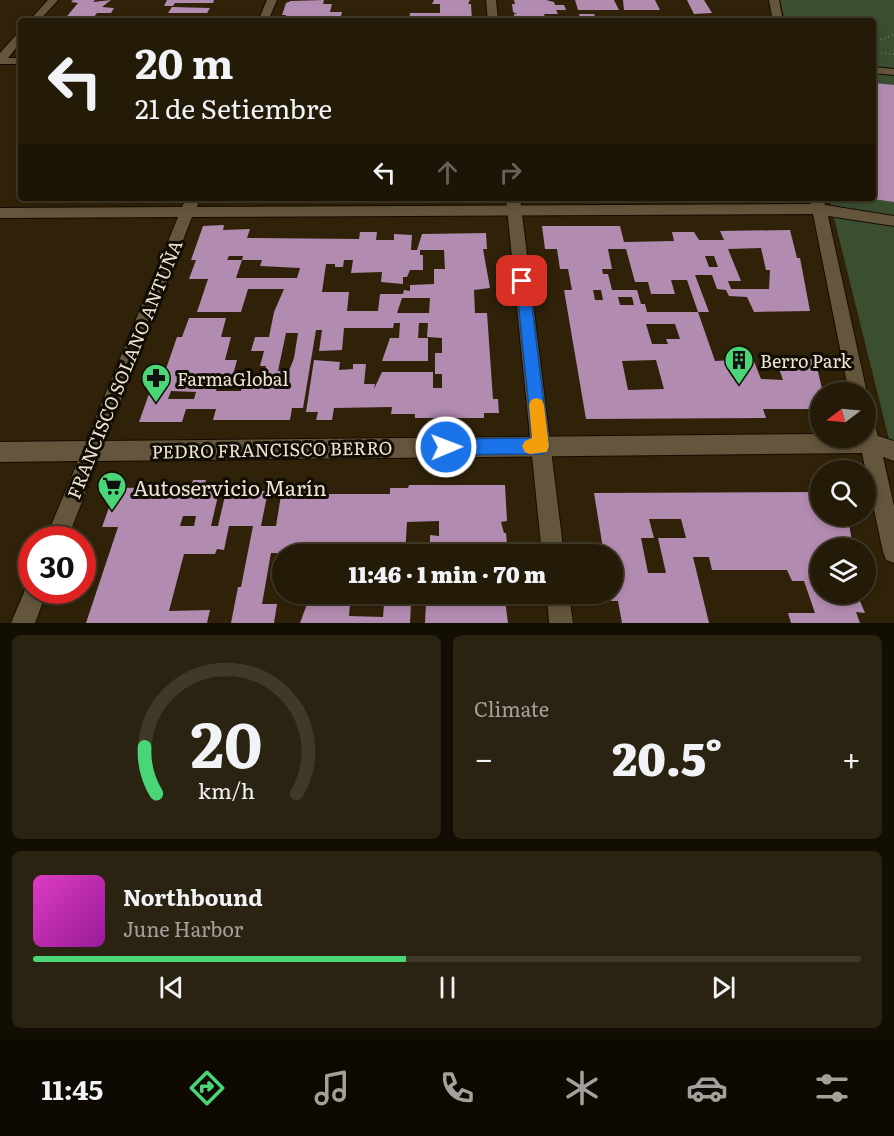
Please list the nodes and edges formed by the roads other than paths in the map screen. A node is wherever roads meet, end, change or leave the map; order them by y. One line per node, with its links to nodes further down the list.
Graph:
1 (53, 0): 5 (street)
2 (272, 0): 6 (street)
3 (491, 0): 7 (street)
4 (774, 0): 8 (street)
5 (37, 18)
6 (264, 18)
7 (493, 18)
8 (777, 18)
9 (18, 40): 10 (street)
10 (0, 61): 11 (street)
11 (18, 61)
12 (876, 70): 13 (street)
13 (894, 72)
14 (818, 203): 15 (street); 18 (street); 19 (street)
15 (514, 204): 16 (street); 22 (street)
16 (190, 205): 17 (street); 24 (street, FRANCISCO SOLANO ANTUÑA)
17 (0, 213)
18 (894, 221)
19 (856, 382)
20 (810, 437): 22 (street, PEDRO FRANCISCO BERRO)
21 (876, 440): 25 (street, PEDRO FRANCISCO BERRO)
22 (541, 446): 24 (street, PEDRO FRANCISCO BERRO); 28 (street)
23 (870, 448): 29 (street)
24 (92, 451): 26 (street, PEDRO FRANCISCO BERRO); 27 (street, FRANCISCO SOLANO ANTUÑA)
25 (894, 451)
26 (0, 452)
27 (62, 526)
28 (552, 544)
29 (894, 552)
30 (31, 604): 32 (street)
31 (559, 604): 33 (street)
32 (23, 623)
33 (561, 623)

